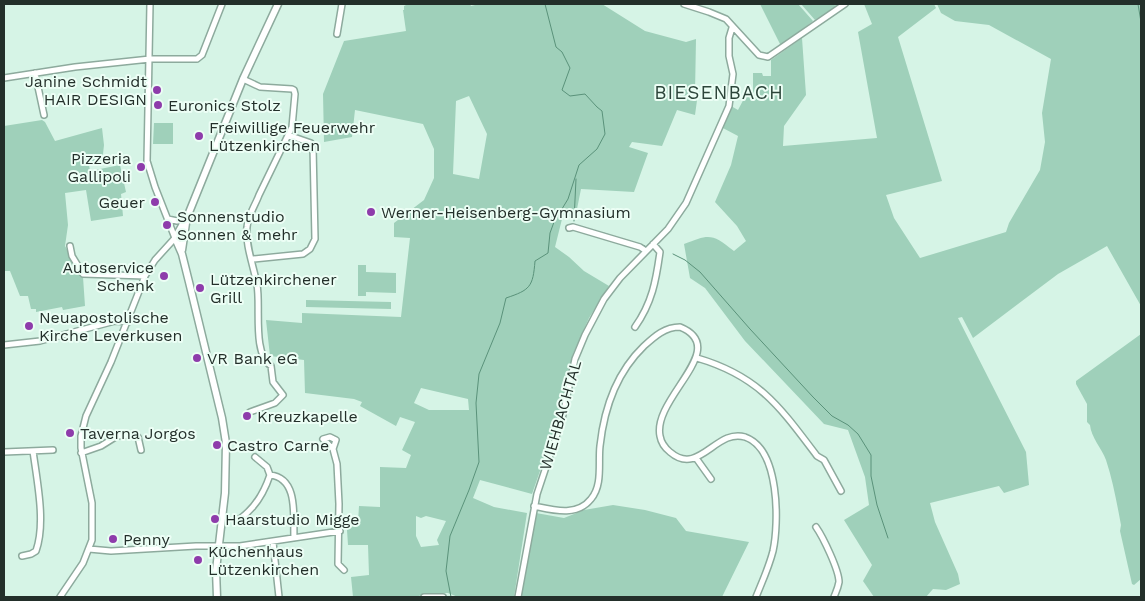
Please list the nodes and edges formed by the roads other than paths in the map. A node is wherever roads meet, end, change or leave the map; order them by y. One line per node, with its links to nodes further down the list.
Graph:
1 (150, 4): 9 (street)
2 (222, 4): 9 (street)
3 (278, 4): 12 (main road)
4 (342, 4): 8 (street)
5 (684, 4): 7 (street)
6 (844, 4): 7 (street)
7 (732, 28): 21 (street)
8 (337, 34)
9 (150, 59): 10 (street); 16 (street)
10 (35, 73): 11 (street); 13 (street)
11 (4, 78)
12 (243, 79): 14 (street); 15 (main road)
13 (44, 115)
14 (288, 135): 18 (street); 26 (street)
15 (188, 216): 16 (street); 20 (main road); 25 (main road)
16 (168, 219): 20 (street)
17 (569, 228): 24 (street)
18 (316, 234): 19 (street); 26 (street)
19 (323, 236)
20 (175, 238): 23 (street); 25 (main road)
21 (653, 244): 24 (street); 29 (street)
22 (70, 246): 27 (street)
23 (166, 248): 25 (street); 27 (street)
24 (646, 251): 44 (street, WIEHBACHTAL)
25 (182, 254): 50 (main road)
26 (253, 259): 32 (street)
27 (145, 276): 28 (street)
28 (128, 322): 30 (street); 38 (street)
29 (635, 327)
30 (4, 345)
31 (697, 358): 40 (street); 43 (street); 44 (street)
32 (250, 412)
33 (333, 449): 47 (street)
34 (53, 450): 36 (street)
35 (141, 450): 38 (street)
36 (32, 451): 37 (street); 52 (street)
37 (4, 452)
38 (81, 453): 51 (street)
39 (255, 458): 41 (street)
40 (696, 458): 42 (street); 60 (street)
41 (270, 474): 45 (street); 48 (street)
42 (711, 479)
43 (842, 491)
44 (534, 506): 59 (street, WIEHBACHTAL)
45 (238, 520)
46 (816, 527): 61 (street)
47 (340, 531): 48 (street); 53 (street)
48 (294, 538): 49 (street)
49 (273, 542): 50 (street); 56 (street)
50 (219, 547): 51 (street); 55 (main road)
51 (89, 549): 54 (street)
52 (22, 556)
53 (344, 570)
54 (60, 597)
55 (217, 597)
56 (279, 597)
57 (424, 597): 58 (street)
58 (443, 597)
59 (518, 597)
60 (756, 597)
61 (834, 597)

